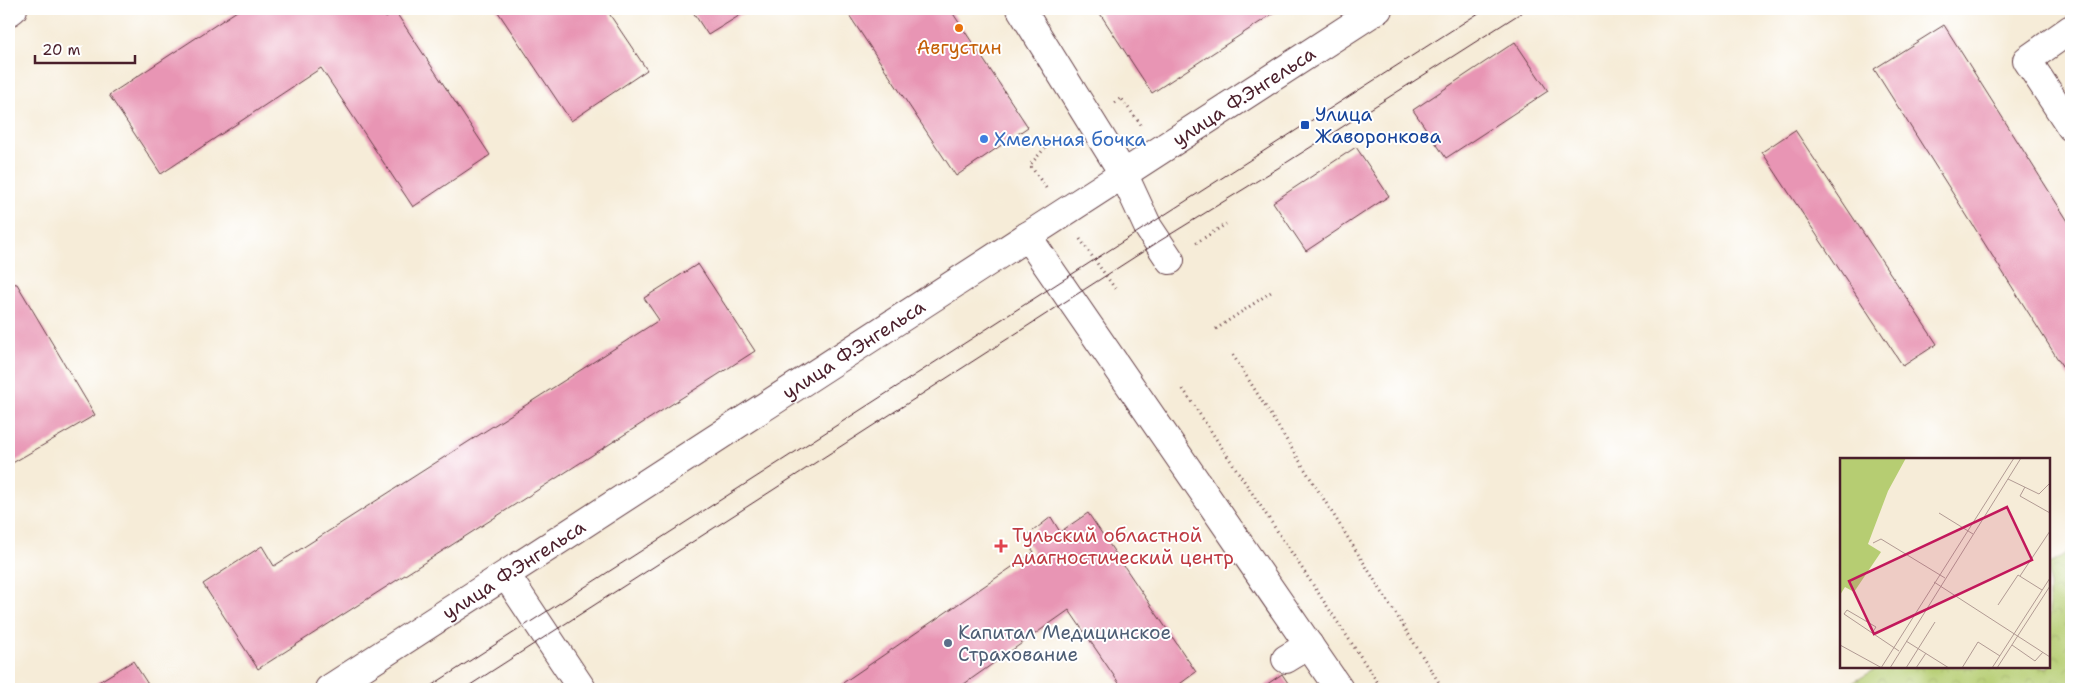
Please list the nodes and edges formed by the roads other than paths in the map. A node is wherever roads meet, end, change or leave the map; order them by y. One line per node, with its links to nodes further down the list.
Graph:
1 (13, 9): 4 (street)
2 (1021, 9): 7 (street)
3 (1378, 9): 7 (street, улица Ф.Энгельса)
4 (9, 12)
5 (2071, 29): 6 (street)
6 (2071, 127)
7 (1122, 174): 8 (street, улица Ф.Энгельса); 9 (street)
8 (1027, 236): 10 (street, улица Ф.Энгельса); 11 (street)
9 (1170, 260)
10 (506, 575): 13 (street, улица Ф.Энгельса); 14 (street)
11 (1309, 645): 12 (street); 15 (street)
12 (1286, 660)
13 (328, 689)
14 (582, 689)
15 (1339, 689)

